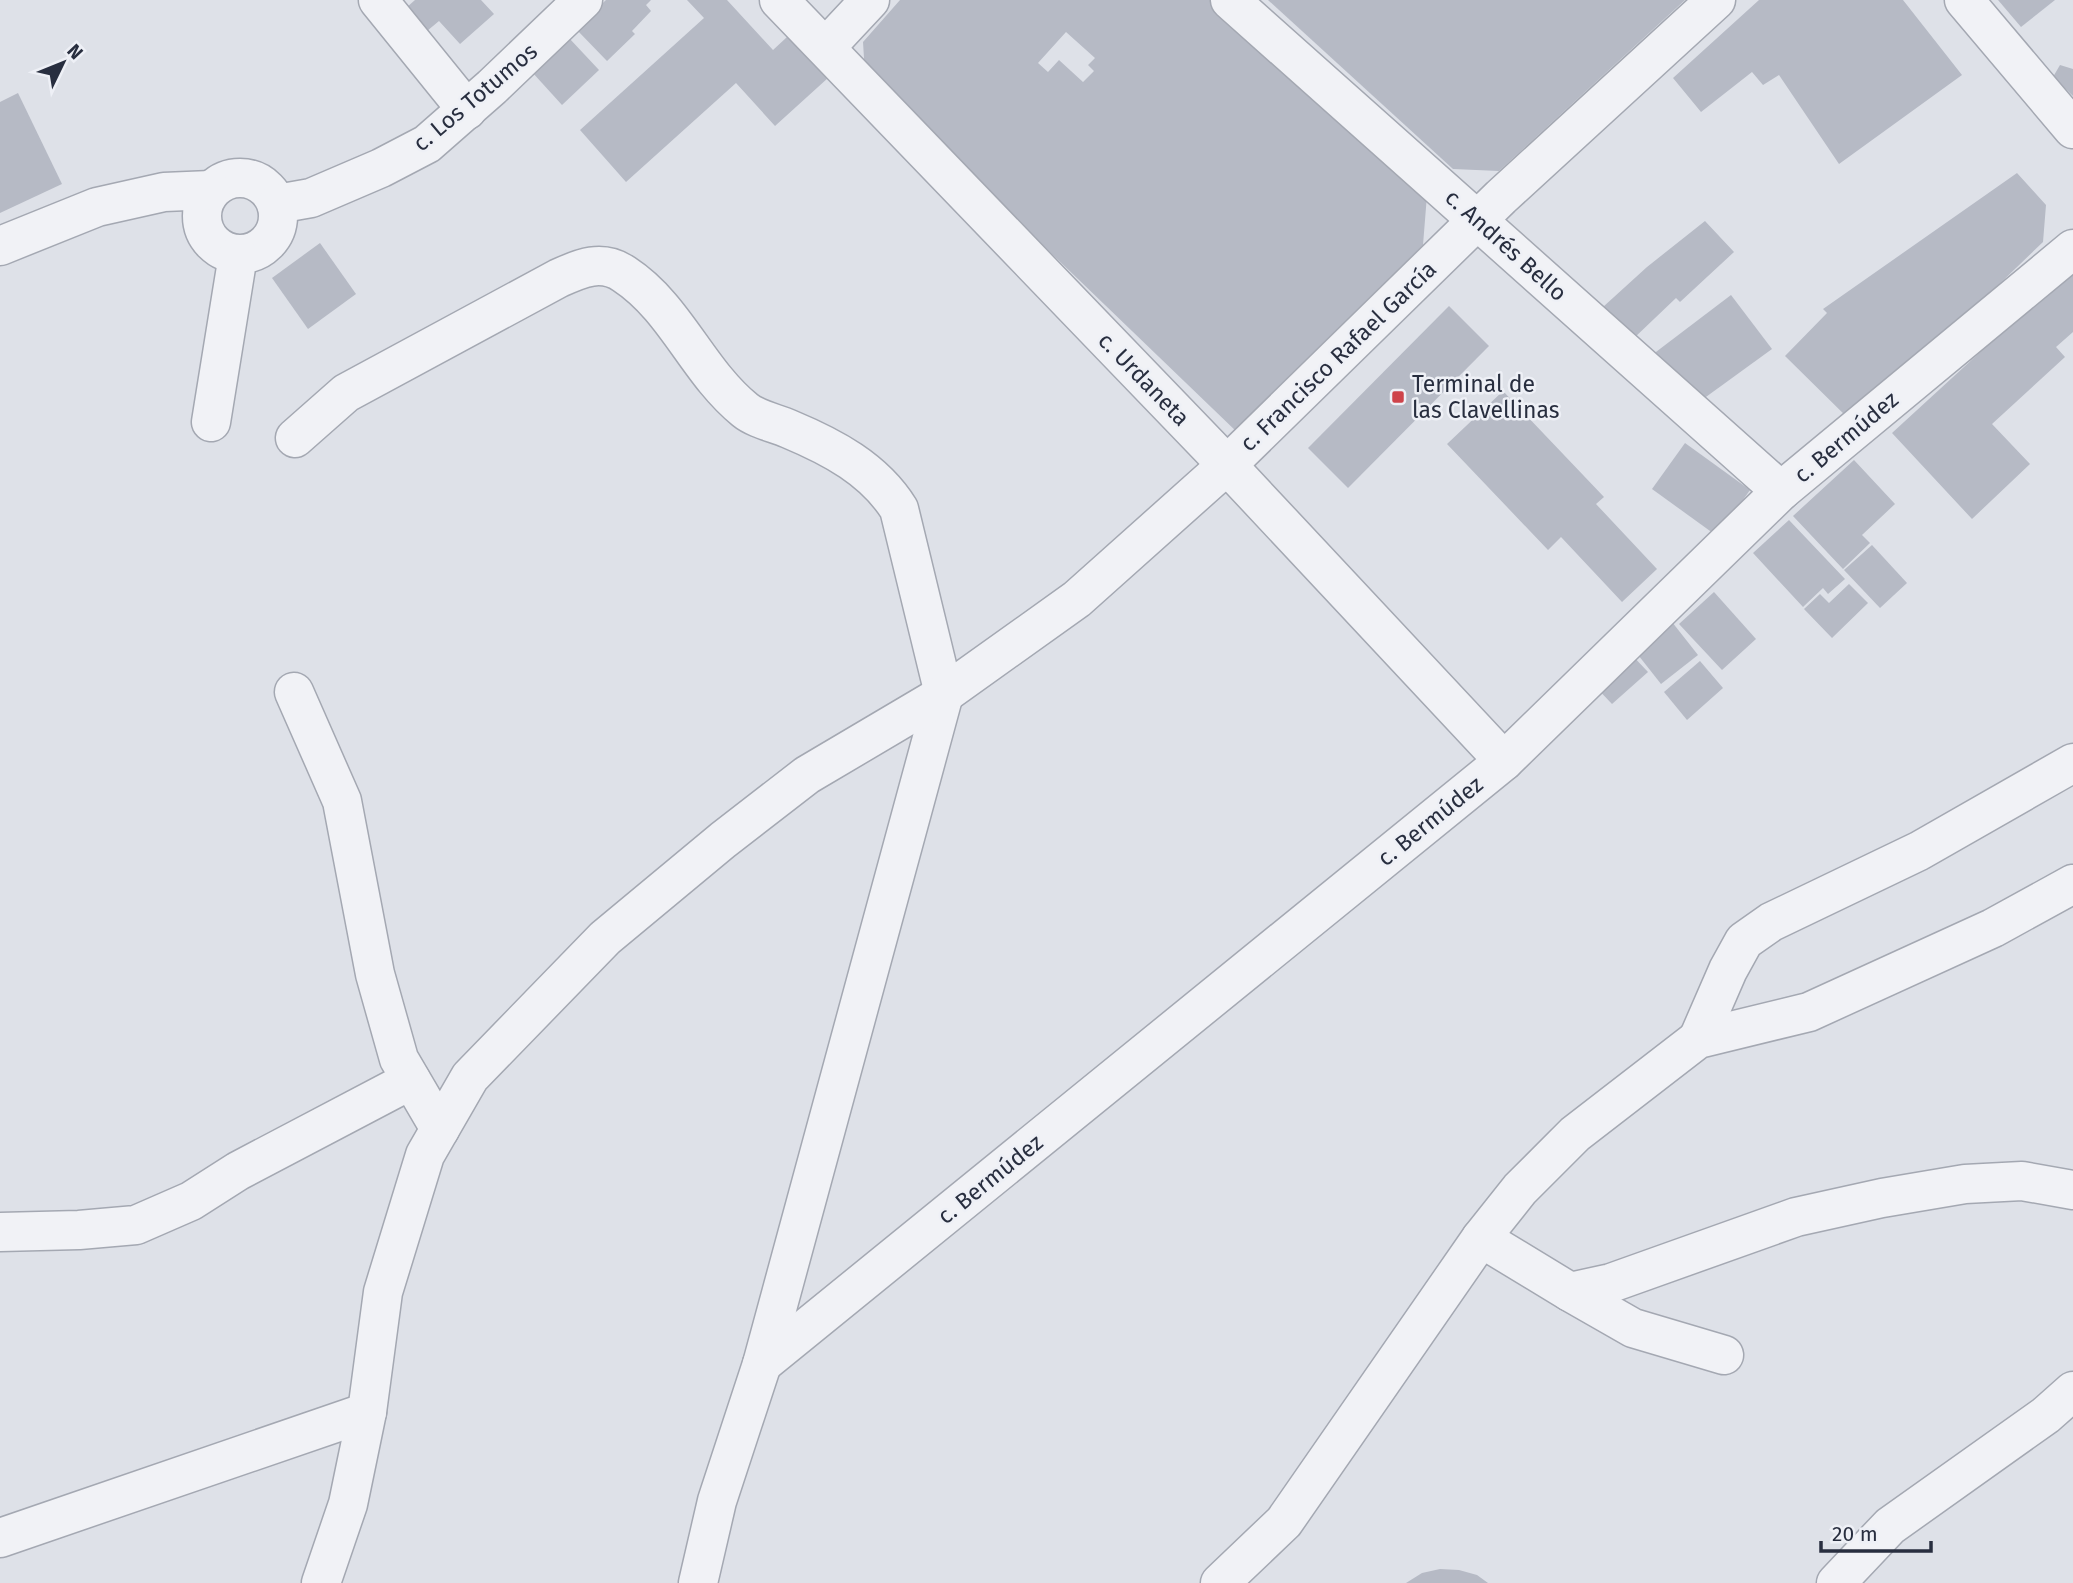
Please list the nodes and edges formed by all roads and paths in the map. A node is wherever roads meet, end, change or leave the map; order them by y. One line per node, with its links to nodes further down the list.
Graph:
1 (378, 0): 9 (street)
2 (583, 0): 9 (street, c. Los Totumos)
3 (779, 0): 8 (street, c. Urdaneta)
4 (870, 0): 8 (street)
5 (1230, 0): 13 (street, c. Andrés Bello)
6 (1716, 0): 13 (street, c. Francisco Rafael García)
7 (1964, 0): 10 (street)
8 (826, 47): 19 (street, c. Urdaneta)
9 (467, 110): 12 (street, c. Los Totumos)
10 (2073, 129)
11 (211, 190): 12 (street); 14 (street); 16 (street)
12 (277, 204): 16 (street)
13 (1478, 220): 19 (street, c. Francisco Rafael García); 20 (street, c. Andrés Bello)
14 (0, 246)
15 (2073, 249): 20 (street, c. Bermúdez)
16 (238, 255): 17 (street)
17 (211, 422)
18 (295, 438): 22 (street)
19 (1227, 465): 22 (street, c. Francisco Rafael García); 23 (street, c. Urdaneta)
20 (1781, 491): 23 (street, c. Bermúdez)
21 (294, 691): 27 (street)
22 (944, 694): 28 (street, c. Francisco Rafael García); 34 (street)
23 (1504, 761): 34 (street, c. Bermúdez)
24 (2073, 763): 26 (street)
25 (2073, 884): 26 (street)
26 (1698, 1039): 31 (street)
27 (411, 1080): 28 (street); 30 (street)
28 (440, 1129): 36 (street, c. Francisco Rafael García)
29 (2073, 1190): 32 (street)
30 (0, 1232)
31 (1481, 1238): 32 (street); 38 (street)
32 (1570, 1293): 33 (street)
33 (1724, 1355)
34 (762, 1364): 40 (street)
35 (2073, 1391): 41 (street)
36 (367, 1412): 37 (street); 39 (street, c. Francisco Rafael García)
37 (0, 1538)
38 (1234, 1579)
39 (321, 1583)
40 (698, 1583)
41 (1836, 1583)

